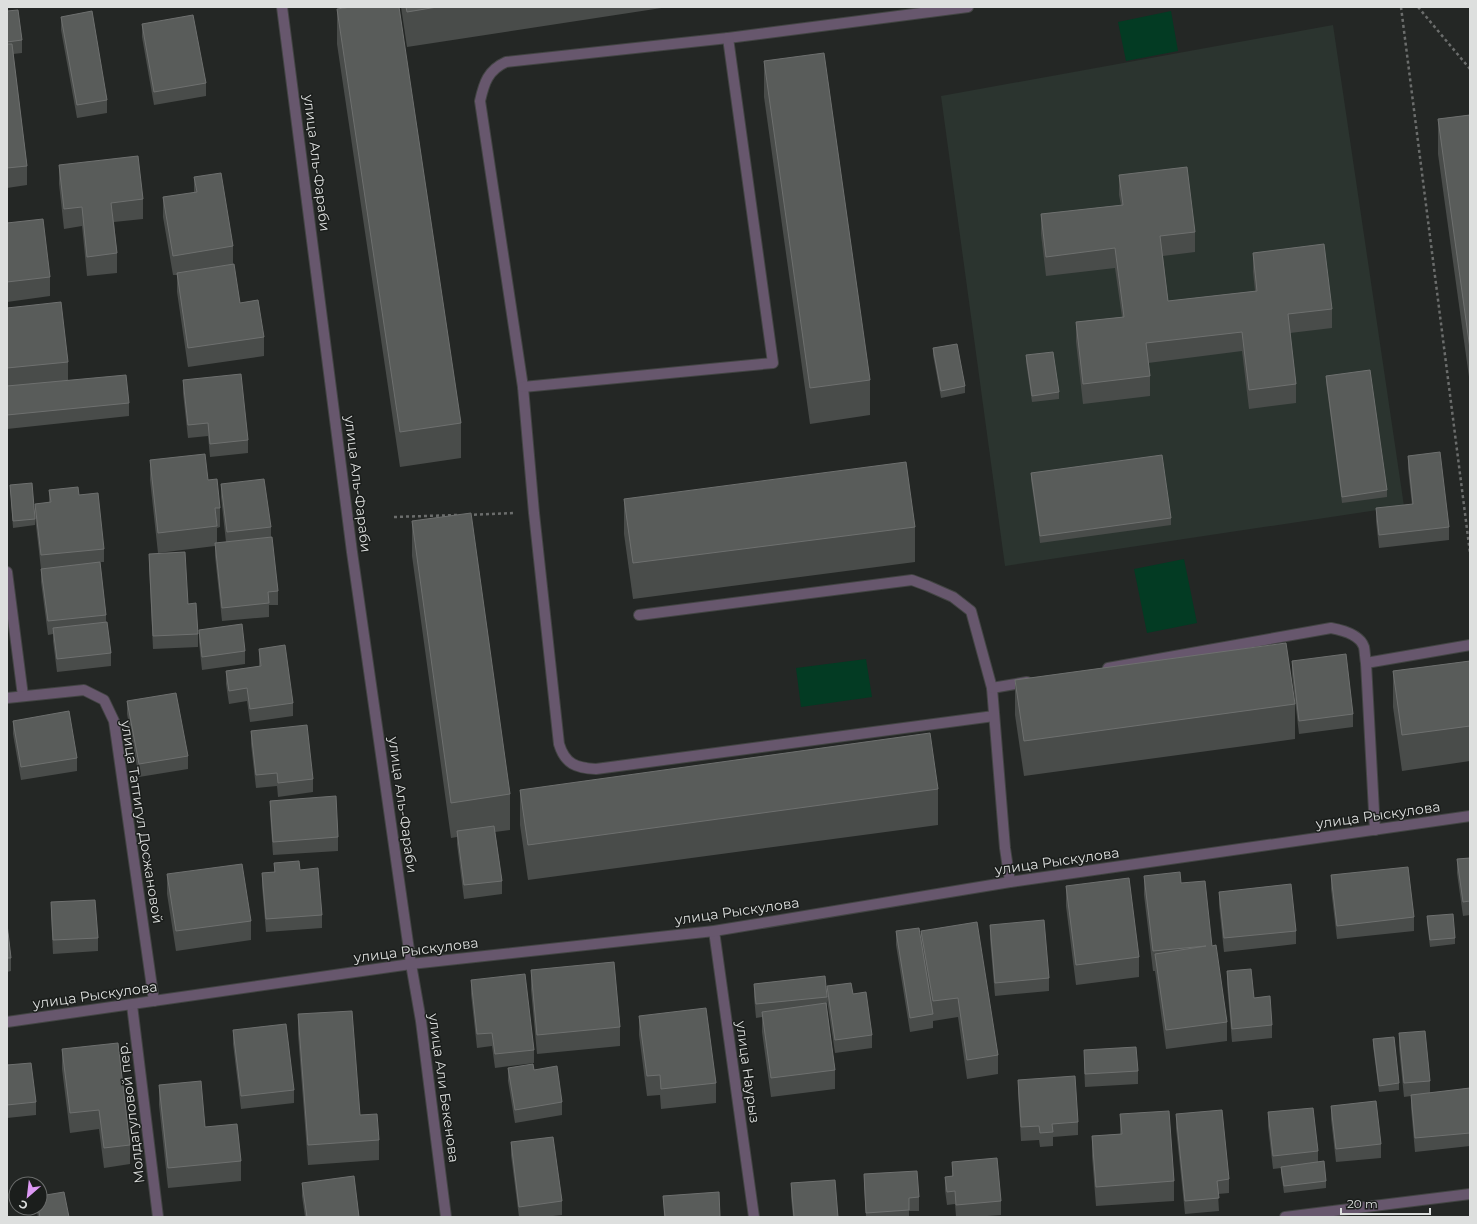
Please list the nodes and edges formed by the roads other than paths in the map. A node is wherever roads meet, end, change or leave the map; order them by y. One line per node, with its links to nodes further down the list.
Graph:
1 (282, 7): 20 (street, улица Аль-Фараби)
2 (968, 7): 3 (street)
3 (916, 10): 4 (street)
4 (728, 38): 5 (street); 5 (street)
5 (523, 387): 15 (street)
6 (7, 572): 13 (street)
7 (639, 615): 12 (street)
8 (1470, 645): 9 (street)
9 (1366, 663): 10 (street); 17 (street)
10 (1100, 669)
11 (1038, 680): 12 (street)
12 (992, 688): 15 (street)
13 (23, 696): 14 (street, улица Таттигул Досжановой); 21 (street, улица Таттигул Досжановой)
14 (7, 698)
15 (994, 716): 18 (street)
16 (1470, 816): 17 (street, улица Рыскулова)
17 (1375, 830): 18 (street, улица Рыскулова)
18 (1010, 882): 19 (street, улица Рыскулова)
19 (714, 930): 20 (street, улица Рыскулова); 27 (street, улица Наурыз)
20 (411, 964): 21 (street, улица Рыскулова); 26 (street, улица Али Бекенова)
21 (154, 1001): 22 (street, улица Рыскулова)
22 (132, 1005): 23 (street, улица Рыскулова); 25 (street, Молдагуловой пер.)
23 (7, 1022)
24 (1470, 1194): 28 (street)
25 (158, 1217)
26 (446, 1217)
27 (754, 1217)
28 (1285, 1217)

